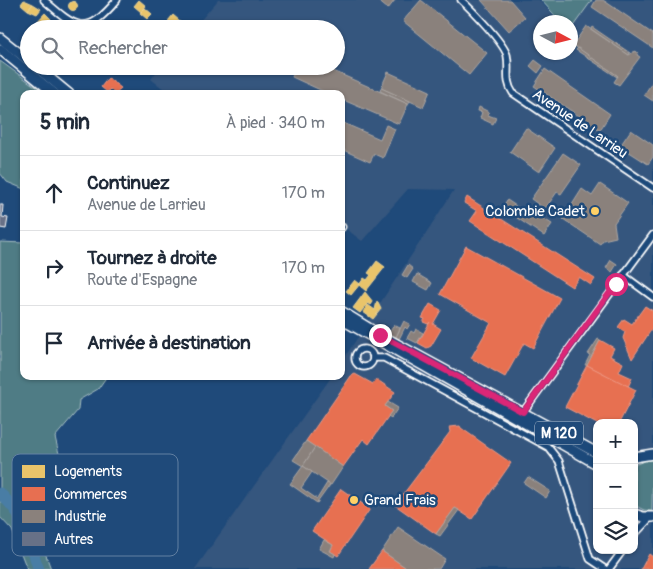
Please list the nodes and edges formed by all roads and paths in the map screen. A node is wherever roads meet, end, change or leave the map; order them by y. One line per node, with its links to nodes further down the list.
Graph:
1 (44, 0): 4 (street)
2 (117, 0): 5 (street)
3 (461, 0): 14 (street, Avenue de Larrieu)
4 (68, 20)
5 (100, 20)
6 (0, 38): 8 (main road)
7 (0, 49): 9 (main road)
8 (20, 54)
9 (20, 65)
10 (32, 75): 12 (main road)
11 (46, 75): 13 (main road)
12 (50, 90)
13 (64, 90)
14 (653, 188)
15 (653, 235): 16 (street)
16 (623, 275): 17 (street); 22 (street)
17 (653, 297)
18 (345, 314): 20 (main road)
19 (345, 321): 20 (main road)
20 (366, 331): 22 (main road, M 120); 26 (main road, M 120)
21 (373, 358): 31 (street)
22 (523, 412): 23 (main road, M 120)
23 (593, 451)
24 (653, 454): 25 (main road)
25 (638, 456)
26 (593, 462)
27 (638, 515): 28 (main road)
28 (652, 517): 29 (street)
29 (638, 531)
30 (620, 554): 32 (street)
31 (606, 569)
32 (609, 569)

